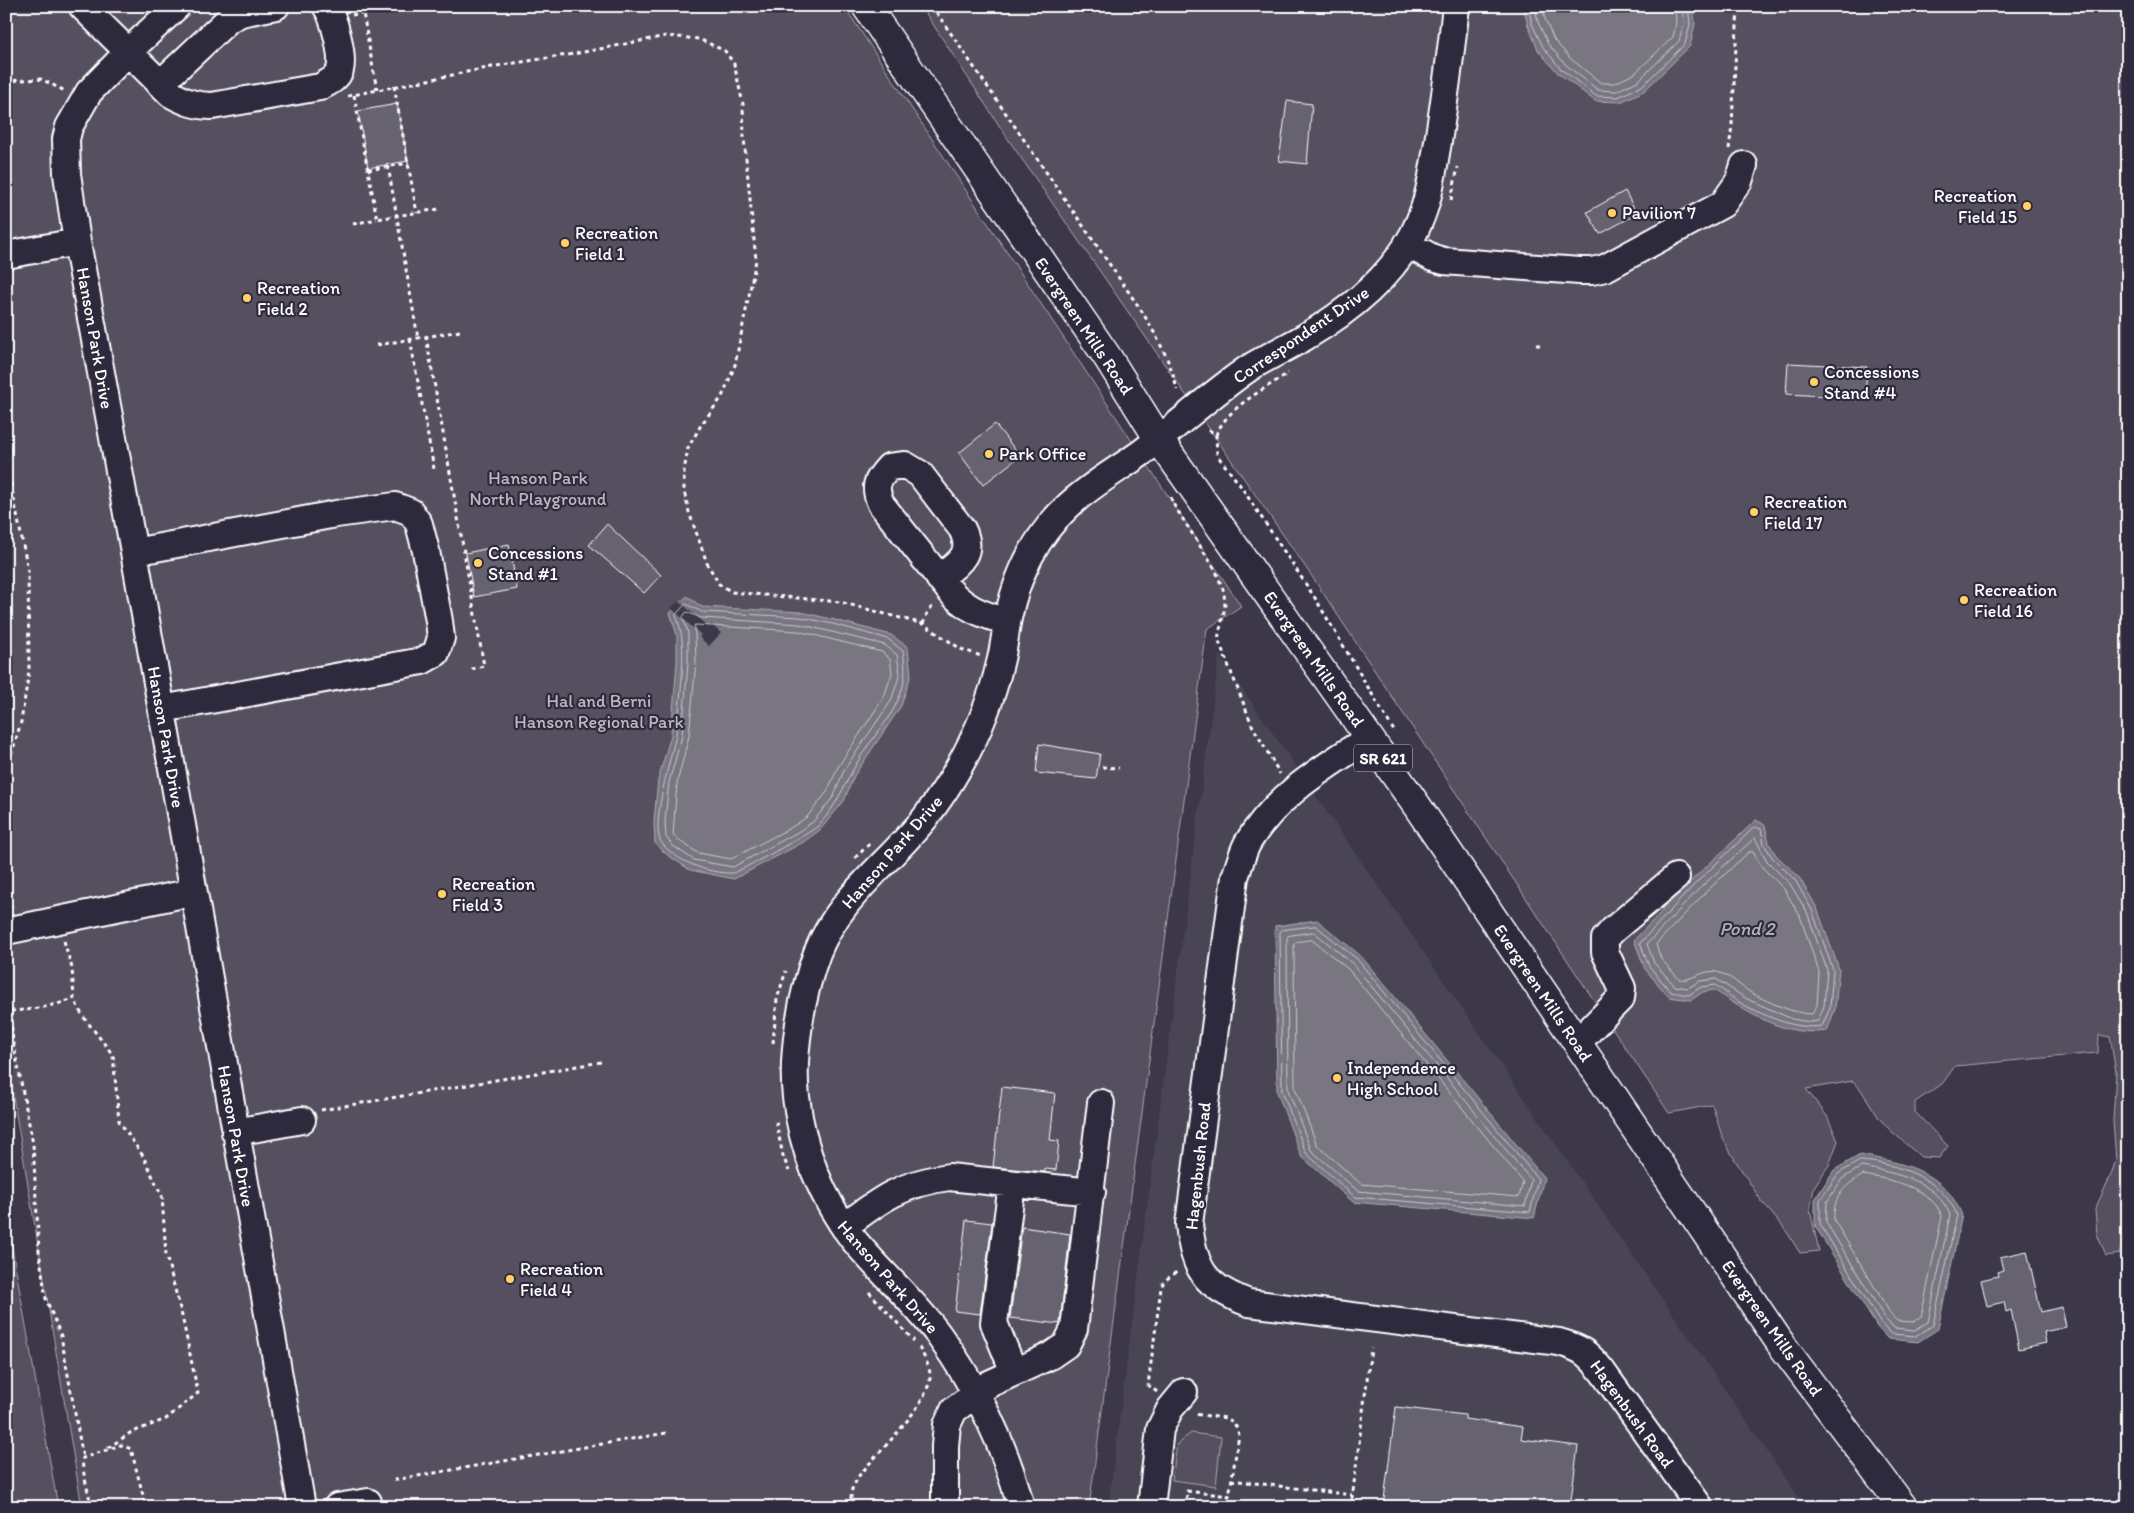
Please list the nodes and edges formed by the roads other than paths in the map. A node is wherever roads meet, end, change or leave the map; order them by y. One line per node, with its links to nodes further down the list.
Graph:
1 (82, 6): 7 (street)
2 (177, 6): 7 (street, Hanson Park Drive)
3 (276, 6): 8 (street)
4 (326, 6): 8 (street)
5 (866, 6): 13 (main road, Evergreen Mills Road / SR 621)
6 (1456, 6): 11 (street, Correspondent Drive)
7 (128, 52): 8 (street); 10 (street, Hanson Park Drive)
8 (160, 84)
9 (1736, 161): 11 (street)
10 (77, 242): 12 (street); 14 (street, Hanson Park Drive)
11 (1407, 244): 13 (street, Correspondent Drive)
12 (6, 255)
13 (1158, 438): 16 (street, Hanson Park Drive); 18 (main road, Evergreen Mills Road / SR 621)
14 (134, 552): 17 (street, Hanson Park Drive); 17 (street)
15 (939, 578): 16 (street)
16 (1007, 622): 28 (street, Hanson Park Drive)
17 (162, 709): 20 (street, Hanson Park Drive)
18 (1369, 738): 22 (main road, Evergreen Mills Road / SR 621); 38 (street, Hagenbush Road)
19 (1676, 877): 22 (street)
20 (193, 892): 21 (street); 25 (street, Hanson Park Drive)
21 (6, 931)
22 (1577, 1043): 39 (main road, Evergreen Mills Road / SR 621)
23 (1101, 1103): 27 (street)
24 (312, 1115): 25 (street)
25 (235, 1132): 33 (street, Hanson Park Drive)
26 (1012, 1184): 27 (street); 28 (street); 29 (street)
27 (1092, 1192): 29 (street)
28 (844, 1226): 31 (street, Hanson Park Drive)
29 (1014, 1372): 31 (street)
30 (1184, 1392): 37 (street)
31 (975, 1394): 35 (street); 36 (street, Hanson Park Drive)
32 (368, 1502): 34 (street)
33 (302, 1507)
34 (338, 1507)
35 (945, 1507)
36 (1021, 1507)
37 (1150, 1507)
38 (1700, 1507)
39 (1903, 1507)

